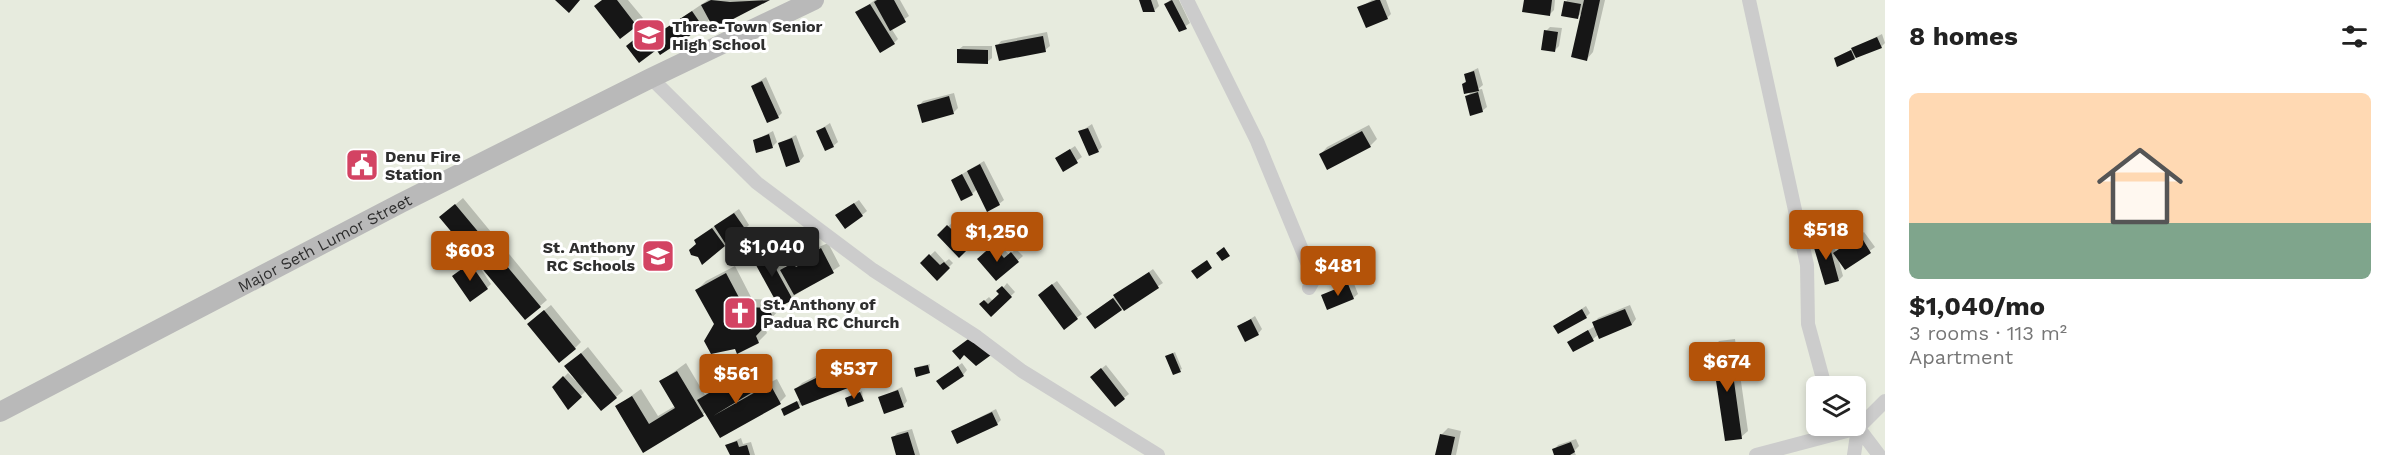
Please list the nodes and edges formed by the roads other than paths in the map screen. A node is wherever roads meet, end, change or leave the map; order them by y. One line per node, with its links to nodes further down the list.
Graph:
1 (814, 0): 4 (main road, Major Seth Lumor Street)
2 (1187, 0): 5 (street)
3 (1749, 0): 6 (street)
4 (651, 78): 8 (main road, Major Seth Lumor Street); 13 (street)
5 (1309, 288)
6 (1822, 376)
7 (1885, 401): 9 (street)
8 (0, 412)
9 (1866, 418)
10 (1822, 436): 14 (street)
11 (1856, 436): 15 (street)
12 (1865, 436): 16 (street)
13 (1158, 455)
14 (1756, 455)
15 (1854, 455)
16 (1879, 455)

